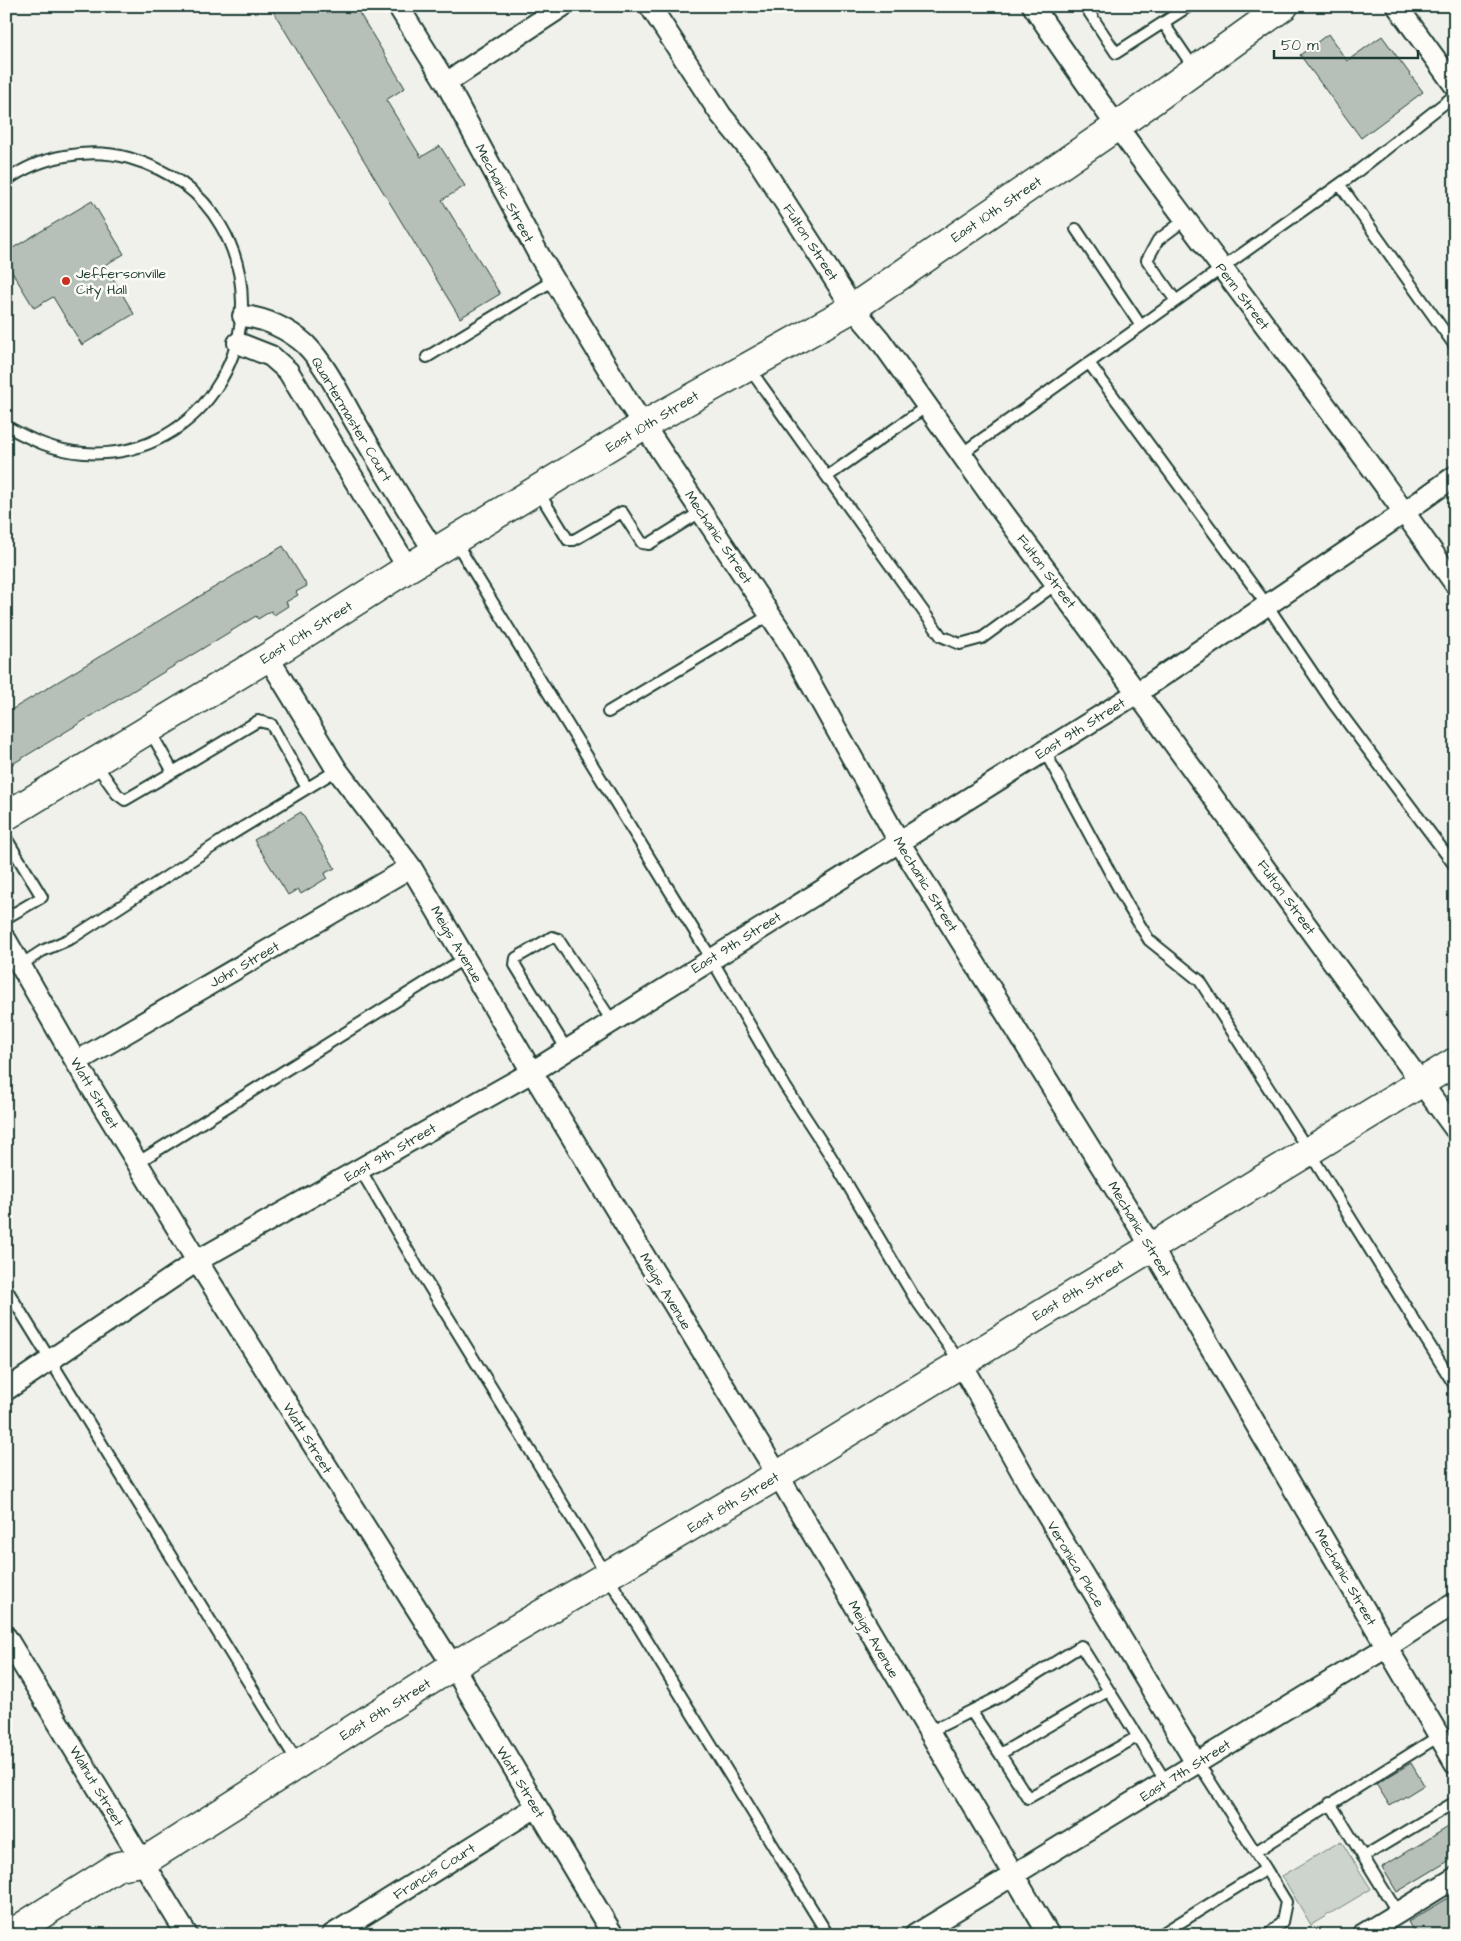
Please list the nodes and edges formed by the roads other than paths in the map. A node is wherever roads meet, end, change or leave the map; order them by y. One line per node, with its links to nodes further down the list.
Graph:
1 (398, 6): 11 (street, Mechanic Street)
2 (563, 6): 11 (street)
3 (650, 6): 22 (street, Fulton Street)
4 (1033, 6): 14 (street, Penn Street)
5 (1085, 6): 9 (lane)
6 (1189, 6): 9 (lane)
7 (1284, 6): 10 (main road, East 10th Street)
8 (1397, 6): 12 (street)
9 (1164, 24): 10 (lane)
10 (1196, 70): 14 (main road, East 10th Street)
11 (446, 83): 20 (street, Mechanic Street)
12 (1455, 86)
13 (1455, 95): 16 (lane)
14 (1116, 127): 17 (street, Penn Street); 22 (main road, East 10th Street)
15 (6, 181): 23 (lane)
16 (1340, 184): 19 (lane); 26 (lane)
17 (1186, 219): 19 (street, Penn Street); 21 (lane)
18 (1076, 229): 24 (lane)
19 (1222, 269): 21 (lane); 38 (street, Penn Street)
20 (554, 280): 27 (lane); 31 (street, Mechanic Street)
21 (1176, 302): 24 (lane)
22 (852, 308): 29 (main road, East 10th Street); 30 (street, Fulton Street)
23 (243, 316): 25 (lane); 39 (street, Quartermaster Court)
24 (1141, 326): 28 (lane)
25 (238, 343): 32 (lane); 40 (street, Quartermaster Court)
26 (1455, 346)
27 (427, 357)
28 (1089, 364): 33 (lane); 43 (lane)
29 (747, 366): 31 (main road, East 10th Street); 34 (lane)
30 (927, 406): 33 (street, Fulton Street); 34 (lane)
31 (644, 425): 36 (main road, East 10th Street); 37 (street, Mechanic Street)
32 (6, 426)
33 (961, 454): 41 (street, Fulton Street)
34 (828, 476): 41 (lane)
35 (1455, 476): 38 (street, East 9th Street)
36 (538, 491): 37 (lane); 39 (main road, East 10th Street)
37 (702, 511): 44 (street, Mechanic Street)
38 (1405, 512): 42 (street, Penn Street); 43 (street, East 9th Street)
39 (444, 546): 40 (main road, East 10th Street); 62 (lane)
40 (408, 568): 45 (main road, East 10th Street)
41 (1056, 584): 46 (street, Fulton Street)
42 (1455, 584)
43 (1267, 605): 46 (street, East 9th Street); 57 (lane)
44 (770, 615): 47 (lane); 56 (street, Mechanic Street)
45 (268, 657): 48 (main road, East 10th Street); 51 (street, Meigs Avenue)
46 (1137, 693): 49 (street, East 9th Street); 69 (street, Fulton Street)
47 (608, 712)
48 (149, 730): 50 (main road, East 10th Street); 52 (lane)
49 (1044, 750): 56 (street, East 9th Street); 71 (lane)
50 (94, 762): 52 (lane); 54 (main road, East 10th Street)
51 (338, 770): 53 (lane); 58 (street, Meigs Avenue)
52 (174, 772): 53 (lane)
53 (307, 788): 63 (lane)
54 (6, 816)
55 (6, 838): 59 (lane)
56 (898, 840): 62 (street, East 9th Street); 74 (street, Mechanic Street)
57 (1455, 866)
58 (411, 867): 61 (street, Meigs Avenue); 66 (street, John Street)
59 (6, 918)
60 (6, 940): 63 (street, Watt Street)
61 (465, 958): 68 (street, Meigs Avenue); 72 (lane)
62 (711, 958): 64 (street, East 9th Street); 78 (lane)
63 (22, 964): 66 (street, Watt Street)
64 (612, 1021): 65 (street, East 9th Street); 65 (lane)
65 (567, 1050): 68 (street, East 9th Street)
66 (76, 1062): 72 (street, Watt Street)
67 (1455, 1062): 69 (main road, East 8th Street)
68 (532, 1072): 73 (street, East 9th Street); 81 (street, Meigs Avenue)
69 (1422, 1082): 70 (street, Fulton Street); 71 (main road, East 8th Street)
70 (1455, 1129)
71 (1308, 1150): 74 (main road, East 8th Street); 79 (lane)
72 (137, 1163): 75 (street, Watt Street)
73 (360, 1169): 75 (street, East 9th Street); 82 (lane)
74 (1151, 1246): 78 (main road, East 8th Street); 85 (street, Mechanic Street)
75 (197, 1261): 77 (street, East 9th Street); 86 (street, Watt Street)
76 (6, 1288): 77 (lane)
77 (50, 1361): 80 (street, East 9th Street); 95 (lane)
78 (960, 1362): 81 (main road, East 8th Street); 93 (street, Veronica Place)
79 (1455, 1386)
80 (6, 1390)
81 (778, 1475): 82 (main road, East 8th Street); 89 (street, Meigs Avenue)
82 (607, 1576): 86 (main road, East 8th Street); 111 (lane)
83 (1455, 1603): 85 (street, East 7th Street)
84 (6, 1637): 102 (street, Walnut Street)
85 (1387, 1647): 91 (street, Mechanic Street); 93 (street, East 7th Street)
86 (452, 1666): 95 (main road, East 8th Street); 99 (street, Watt Street)
87 (1108, 1692): 88 (lane); 90 (lane); 92 (lane)
88 (971, 1711): 89 (lane); 92 (lane)
89 (929, 1732): 104 (street, Meigs Avenue)
90 (1137, 1736): 92 (lane); 96 (lane)
91 (1439, 1736): 94 (street, Mechanic Street); 98 (lane)
92 (1000, 1754)
93 (1196, 1763): 96 (street, East 7th Street); 100 (lane)
94 (1455, 1763)
95 (298, 1764): 102 (main road, East 8th Street)
96 (1166, 1782): 104 (street, East 7th Street)
97 (1455, 1802): 101 (lane)
98 (1330, 1803): 100 (lane); 101 (lane)
99 (536, 1807): 109 (street, Francis Court); 110 (street, Watt Street)
100 (1255, 1852): 103 (lane)
101 (1363, 1857): 106 (lane)
102 (143, 1862): 107 (main road, East 8th Street); 108 (street, Walnut Street)
103 (1266, 1869): 114 (lane); 115 (lane)
104 (1013, 1876): 112 (street, East 7th Street); 113 (street, Meigs Avenue)
105 (1455, 1878): 106 (street)
106 (1398, 1913): 116 (street)
107 (9, 1935)
108 (187, 1935)
109 (332, 1935)
110 (613, 1935)
111 (828, 1935)
112 (915, 1935)
113 (1049, 1935)
114 (1160, 1935)
115 (1268, 1935)
116 (1362, 1935)

